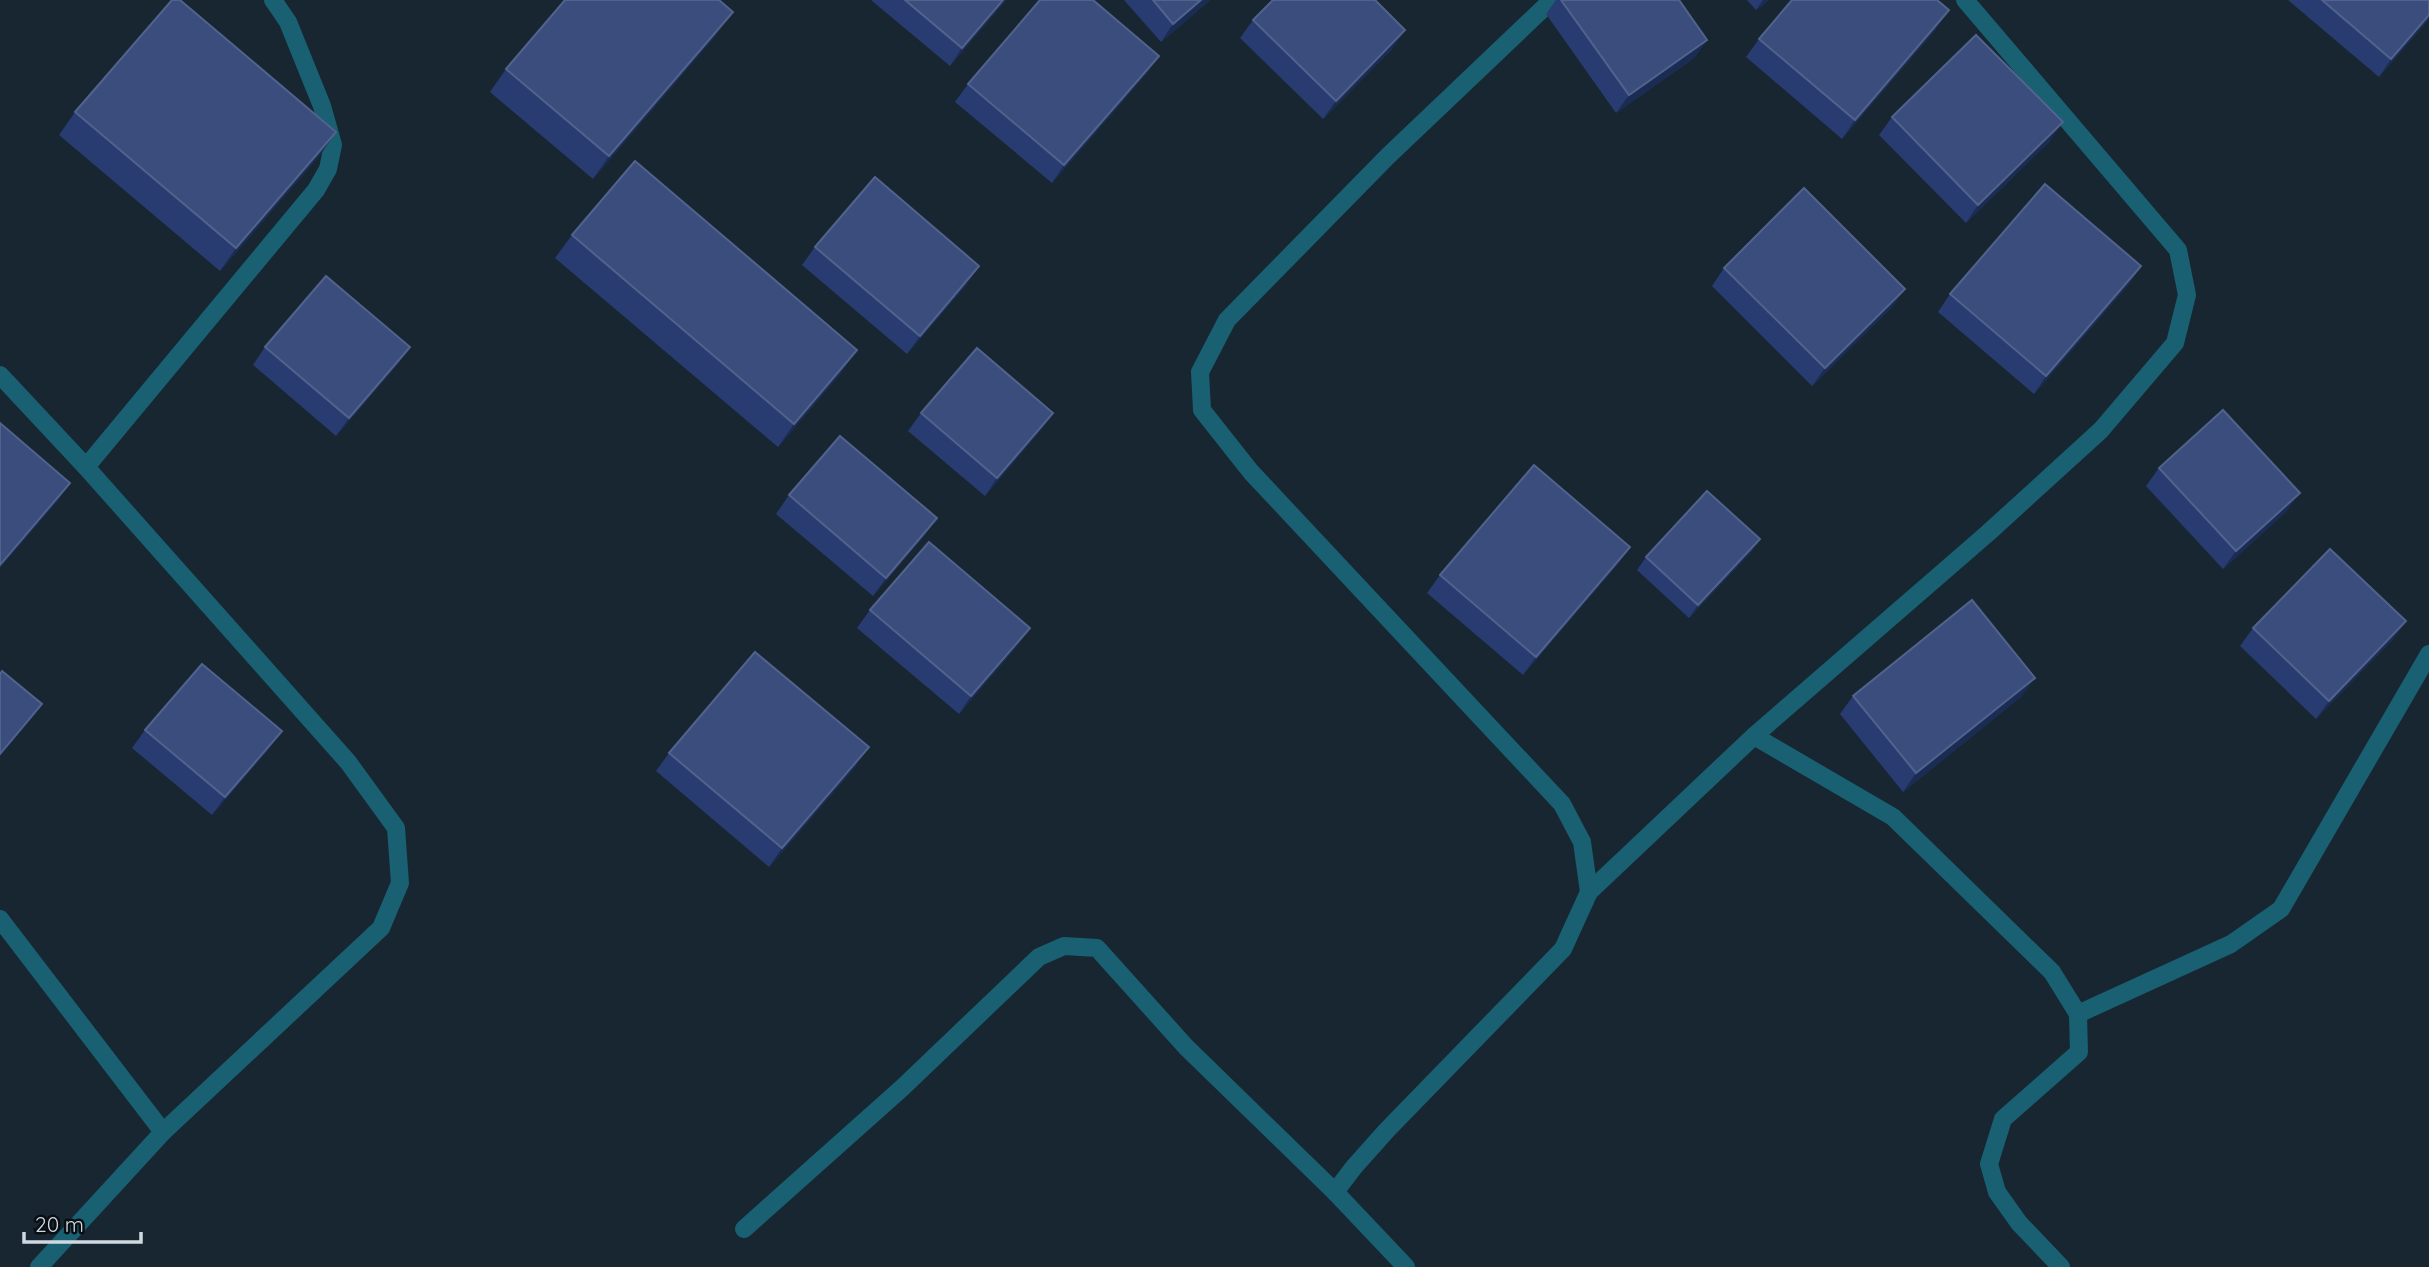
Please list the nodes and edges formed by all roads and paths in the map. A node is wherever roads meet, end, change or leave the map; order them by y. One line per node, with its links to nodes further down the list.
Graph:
1 (273, 0): 5 (street)
2 (1552, 0): 8 (street)
3 (1965, 0): 7 (street)
4 (0, 375): 5 (street)
5 (86, 467): 11 (street)
6 (2429, 654): 10 (street)
7 (1754, 736): 8 (street); 10 (street)
8 (1590, 892): 12 (street)
9 (0, 919): 11 (street)
10 (2078, 1014): 16 (street)
11 (163, 1132): 14 (street)
12 (1335, 1192): 13 (street); 15 (street)
13 (744, 1229)
14 (39, 1267)
15 (1406, 1267)
16 (2061, 1267)

